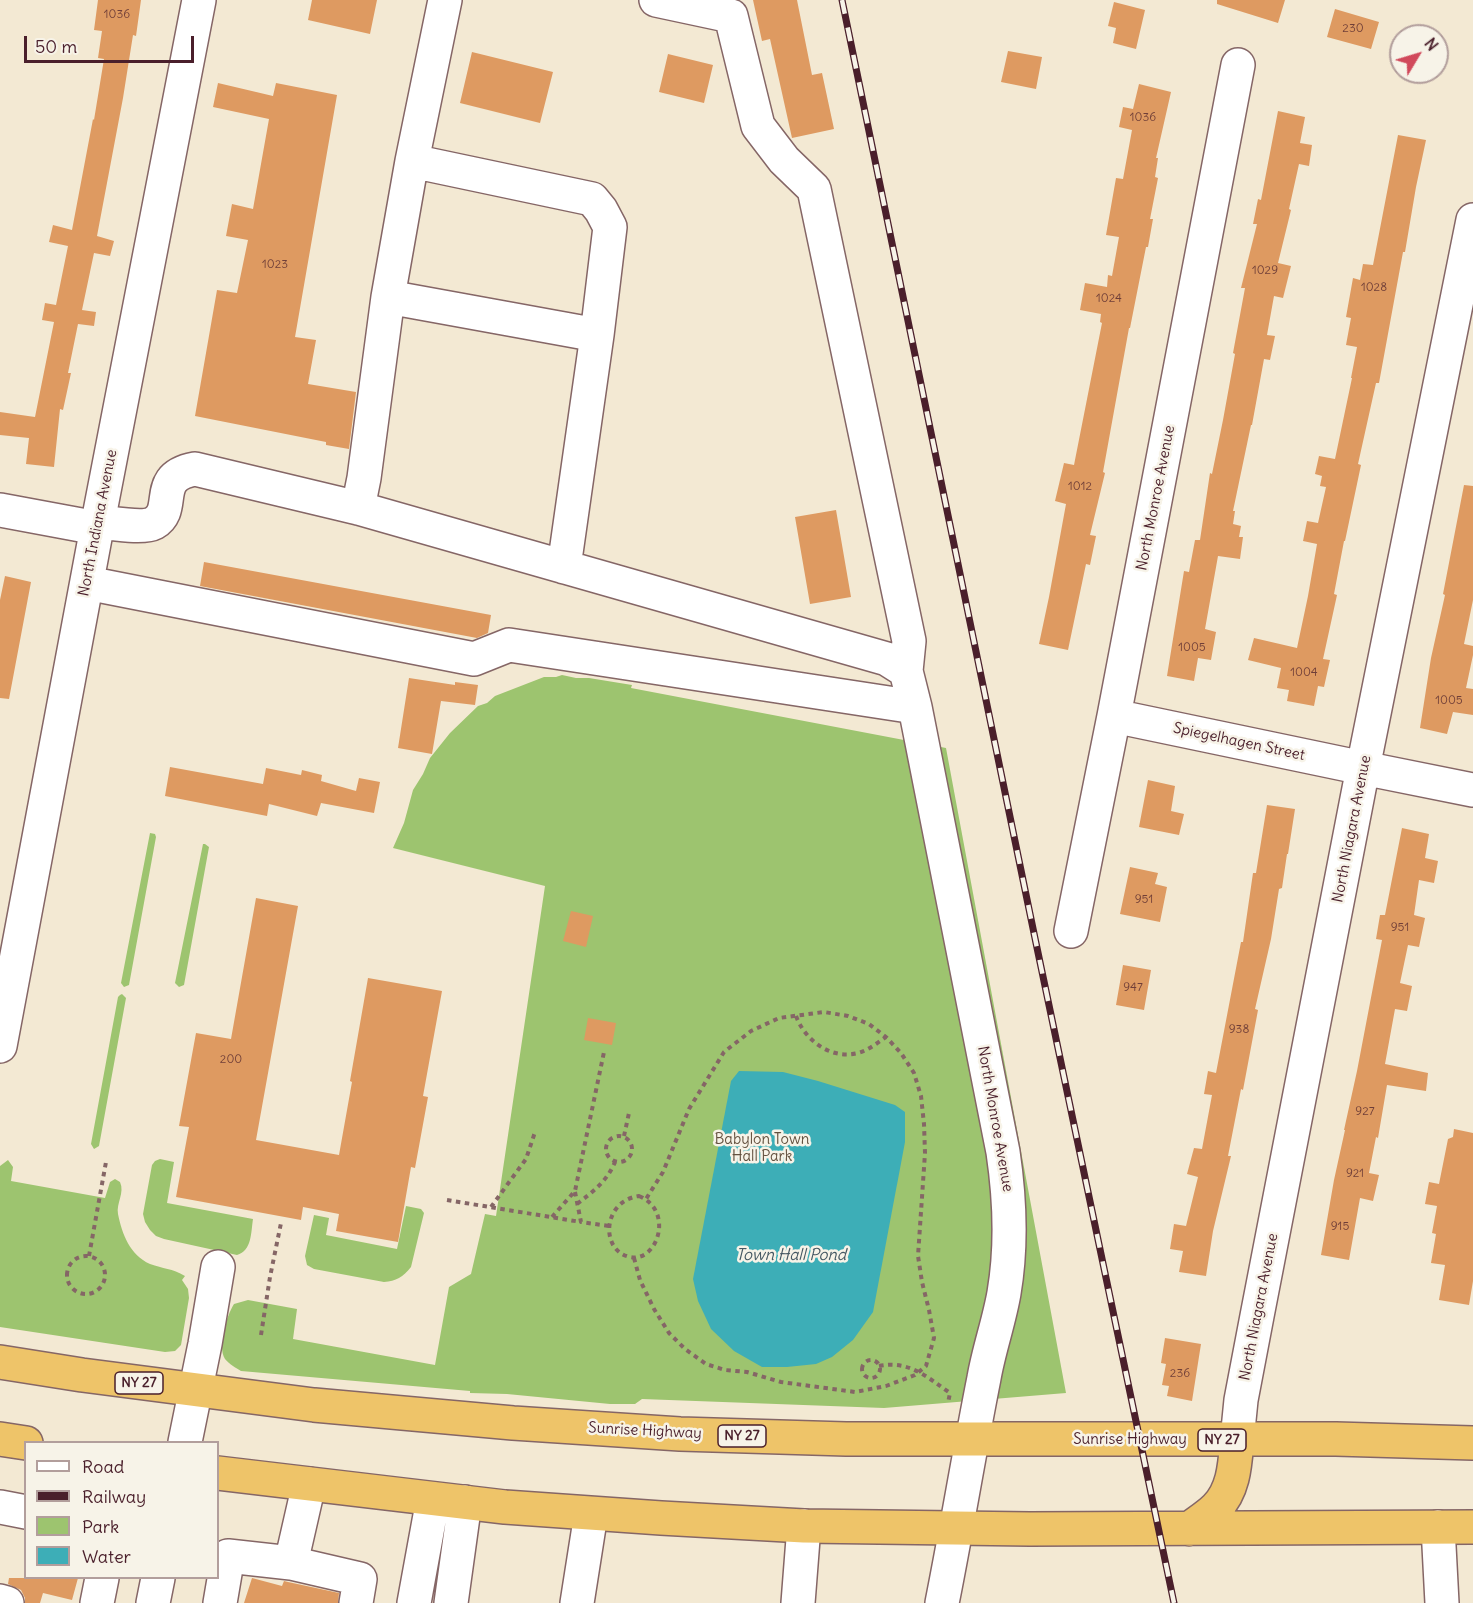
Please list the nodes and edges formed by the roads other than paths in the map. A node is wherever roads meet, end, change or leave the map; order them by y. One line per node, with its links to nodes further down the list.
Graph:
1 (199, 0): 11 (street, North Indiana Avenue)
2 (445, 0): 5 (street)
3 (656, 0): 14 (street)
4 (1238, 65): 16 (street, North Monroe Avenue)
5 (412, 161): 7 (street); 8 (street)
6 (1473, 220): 17 (street, North Niagara Avenue)
7 (388, 297): 8 (street); 9 (street)
8 (597, 335): 12 (street)
9 (358, 508): 11 (street); 12 (street)
10 (0, 510): 11 (street)
11 (98, 525): 13 (street, North Indiana Avenue)
12 (564, 567): 14 (street)
13 (87, 583): 15 (street); 20 (street, North Indiana Avenue)
14 (906, 671): 15 (street, North Monroe Avenue)
15 (915, 706): 25 (street, North Monroe Avenue)
16 (1114, 716): 17 (street, Spiegelhagen Street); 19 (street, North Monroe Avenue)
17 (1363, 768): 18 (street, Spiegelhagen Street); 26 (street, North Niagara Avenue)
18 (1473, 789)
19 (1071, 931)
20 (2, 1029)
21 (218, 1267): 23 (street)
22 (0, 1362): 23 (highway, Sunrise Highway / NY 27)
23 (195, 1390): 25 (highway, Sunrise Highway / NY 27); 27 (street)
24 (0, 1439): 28 (highway)
25 (972, 1440): 26 (highway, Sunrise Highway / NY 27); 40 (street, North Monroe Avenue)
26 (1237, 1440): 29 (highway, Sunrise Highway / NY 27); 41 (highway)
27 (185, 1441)
28 (24, 1443)
29 (1473, 1443)
30 (219, 1473): 31 (highway)
31 (309, 1484): 32 (highway); 42 (street)
32 (433, 1499): 33 (highway); 51 (street)
33 (465, 1502): 36 (highway); 52 (street)
34 (0, 1507): 35 (street)
35 (24, 1512)
36 (591, 1514): 37 (highway); 53 (street)
37 (804, 1526): 40 (highway); 54 (street)
38 (1438, 1527): 39 (highway); 41 (highway); 56 (street)
39 (1473, 1527)
40 (956, 1529): 41 (highway); 55 (street, North Monroe Avenue)
41 (1189, 1529)
42 (291, 1563): 49 (street); 50 (street)
43 (102, 1579): 47 (street)
44 (158, 1579): 48 (street)
45 (0, 1601): 46 (street)
46 (7, 1603)
47 (97, 1603)
48 (153, 1603)
49 (220, 1603)
50 (356, 1603)
51 (414, 1603)
52 (451, 1603)
53 (577, 1603)
54 (798, 1603)
55 (942, 1603)
56 (1442, 1603)

